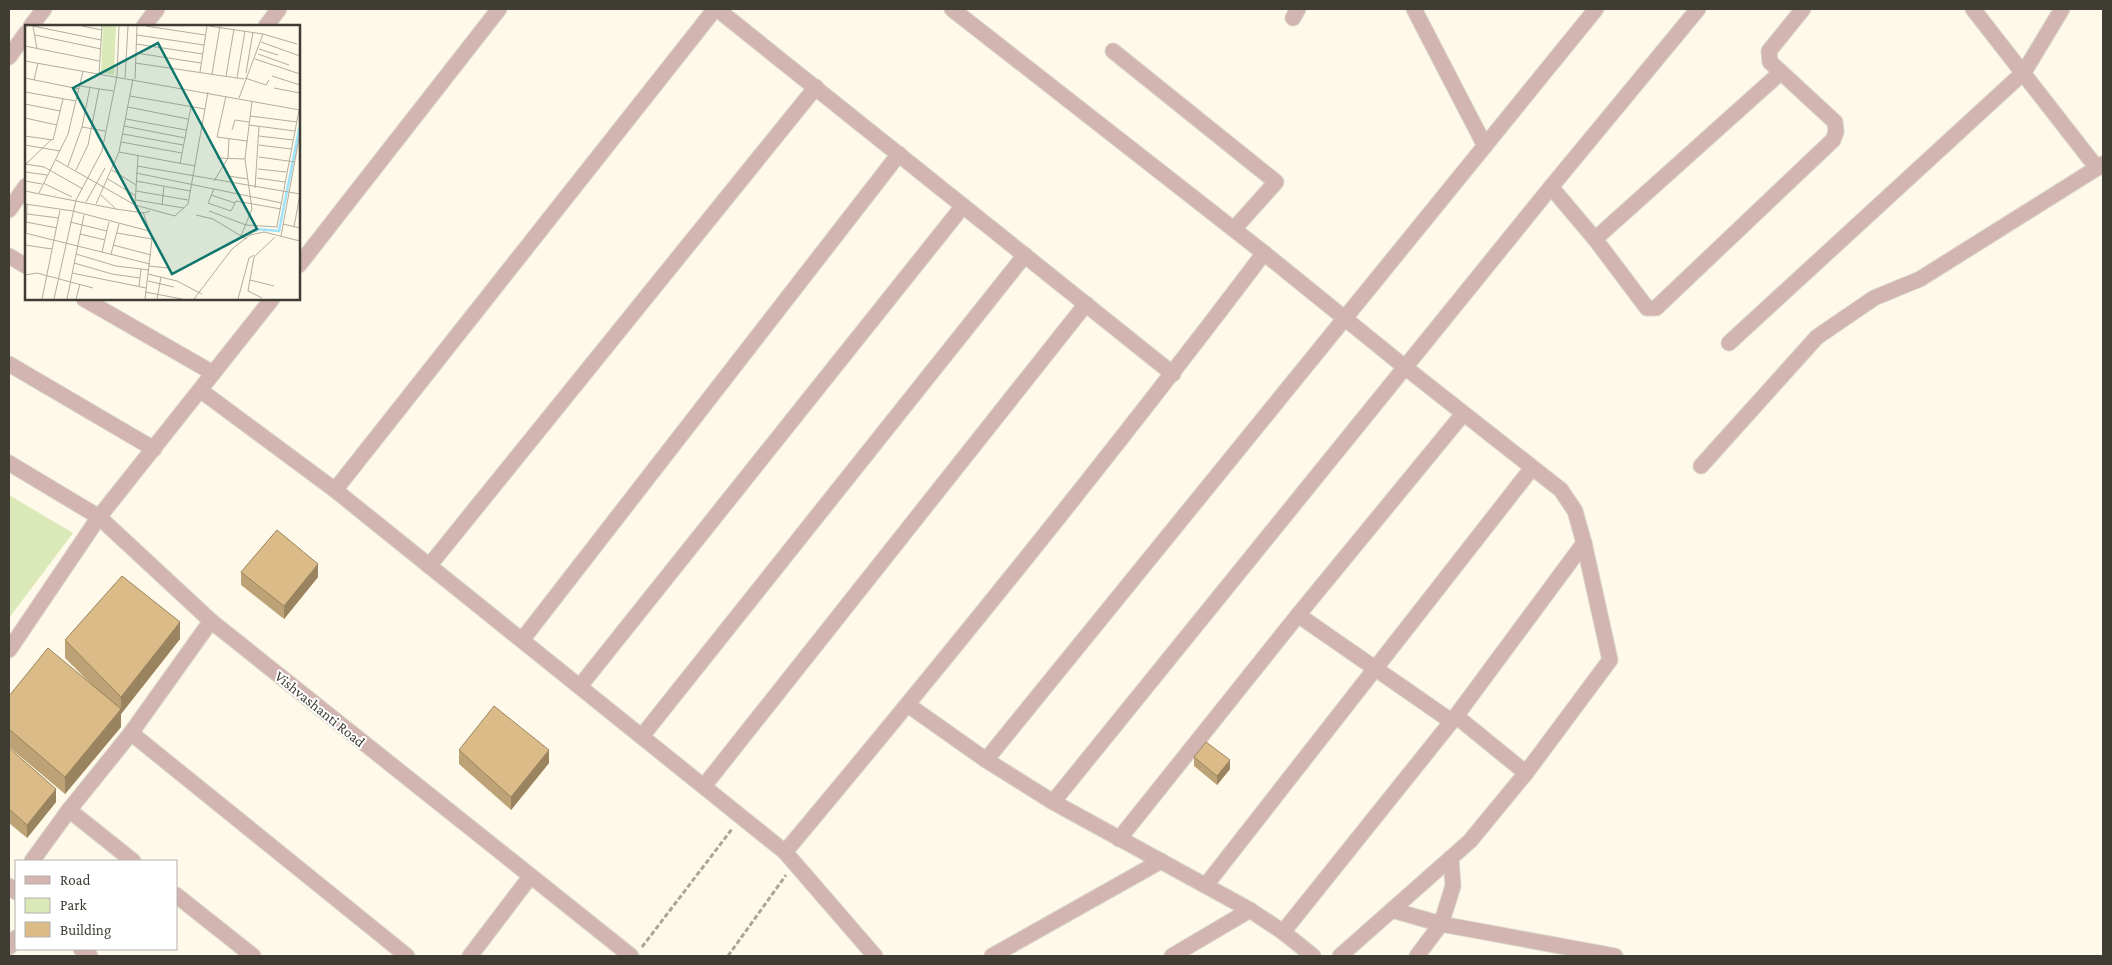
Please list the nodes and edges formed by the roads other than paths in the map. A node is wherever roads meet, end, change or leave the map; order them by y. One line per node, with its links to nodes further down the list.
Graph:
1 (44, 9): 13 (street)
2 (157, 9): 14 (street)
3 (279, 9): 15 (street)
4 (499, 9): 34 (street)
5 (716, 9): 21 (street); 51 (street)
6 (952, 9): 29 (street)
7 (1414, 9): 22 (street)
8 (1596, 9): 22 (street)
9 (1698, 9): 26 (street)
10 (1803, 9): 20 (street)
11 (1972, 9): 19 (street)
12 (2062, 9): 19 (street)
13 (32, 25)
14 (145, 25)
15 (267, 25)
16 (25, 34): 18 (street)
17 (1113, 50): 29 (street)
18 (9, 57)
19 (2024, 72): 24 (street); 40 (street)
20 (1780, 73): 30 (street); 30 (street)
21 (816, 87): 23 (street); 54 (street)
22 (1485, 146): 39 (street)
23 (899, 154): 27 (street); 57 (street)
24 (2100, 166): 49 (street)
25 (25, 187): 28 (street)
26 (1551, 187): 30 (street); 42 (street)
27 (963, 206): 32 (street); 60 (street)
28 (9, 210)
29 (1234, 229): 31 (street)
30 (1595, 239)
31 (1264, 253): 39 (street); 44 (street)
32 (1025, 255): 38 (street); 64 (street)
33 (9, 256): 35 (street)
34 (300, 264)
35 (25, 265)
36 (86, 300): 43 (street)
37 (271, 300): 43 (street)
38 (1086, 304): 44 (street); 67 (street)
39 (1344, 318): 42 (street); 65 (street)
40 (1728, 343)
41 (9, 364): 47 (street)
42 (1406, 368): 46 (street); 68 (street)
43 (214, 374): 45 (street)
44 (1173, 374): 61 (street)
45 (200, 390): 47 (street); 51 (street)
46 (1462, 414): 50 (street); 55 (street)
47 (154, 449): 52 (street)
48 (9, 463): 52 (street, Vishvashanti Road)
49 (1701, 466)
50 (1532, 468): 53 (street); 59 (street)
51 (334, 490): 54 (street)
52 (99, 516): 56 (street, Vishvashanti Road); 58 (street)
53 (1584, 543): 62 (street); 66 (street)
54 (429, 566): 57 (street)
55 (1298, 615): 59 (street); 70 (street)
56 (210, 621): 63 (street); 76 (street, Vishvashanti Road)
57 (522, 640): 60 (street)
58 (9, 650)
59 (1376, 667): 62 (street); 77 (street)
60 (580, 686): 64 (street)
61 (908, 705): 65 (street); 71 (street)
62 (1453, 719): 66 (street); 82 (street)
63 (131, 733): 69 (street); 85 (street)
64 (642, 736): 67 (street)
65 (986, 760): 68 (street)
66 (1526, 772): 72 (street)
67 (704, 786): 71 (street)
68 (1053, 802): 70 (street)
69 (69, 810): 73 (street); 74 (street)
70 (1119, 839): 75 (street)
71 (790, 857): 87 (street)
72 (1451, 858): 80 (street); 81 (street)
73 (33, 860)
74 (133, 860)
75 (1161, 861): 77 (street); 88 (street)
76 (530, 877): 83 (street, Vishvashanti Road); 86 (street)
77 (1206, 885): 79 (street)
78 (178, 897): 84 (street)
79 (1250, 910): 82 (street); 89 (street)
80 (1392, 910): 81 (street); 91 (street)
81 (1441, 924): 92 (street); 93 (street)
82 (1283, 932): 90 (street)
83 (636, 952)
84 (253, 956)
85 (408, 956)
86 (470, 956)
87 (875, 956)
88 (992, 956)
89 (1172, 956)
90 (1313, 956)
91 (1340, 956)
92 (1416, 956)
93 (1615, 956)

